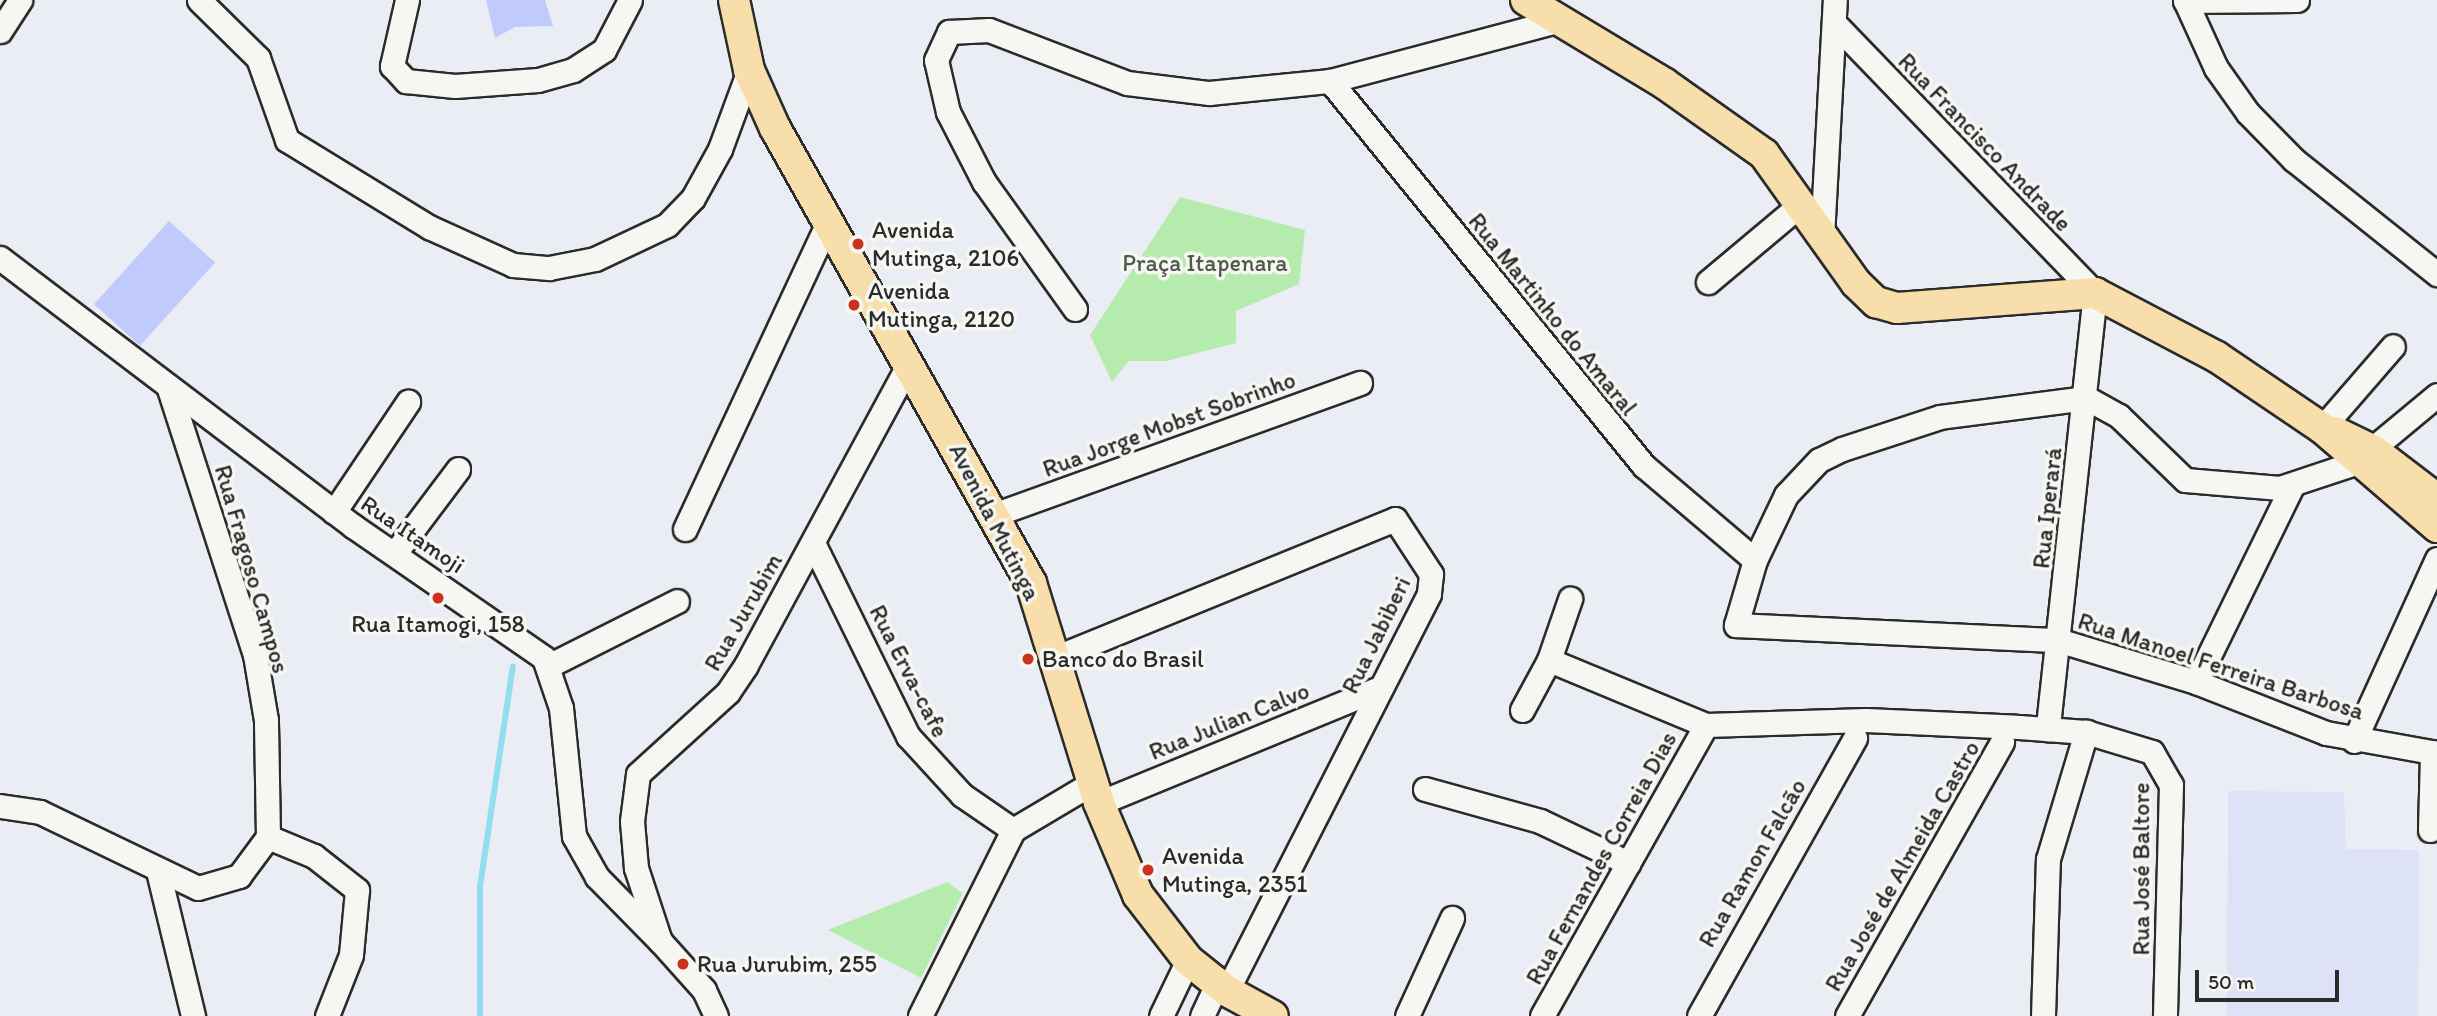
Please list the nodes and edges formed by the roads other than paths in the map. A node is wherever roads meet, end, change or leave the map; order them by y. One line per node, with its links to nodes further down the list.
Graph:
1 (20, 0): 12 (street)
2 (199, 0): 13 (street)
3 (407, 0): 4 (street)
4 (630, 0)
5 (734, 0): 13 (main road, Avenida Mutinga)
6 (1525, 0): 10 (main road)
7 (1835, 0): 11 (street)
8 (2297, 0): 9 (street)
9 (2185, 1): 19 (street)
10 (1561, 20): 14 (street); 15 (main road)
11 (1838, 27): 17 (street); 21 (street, Rua Francisco Andrade)
12 (0, 31)
13 (749, 71): 16 (main road, Avenida Mutinga)
14 (1330, 81): 22 (street); 42 (street, Rua Martinho do Amaral)
15 (1801, 204): 17 (main road); 20 (street)
16 (825, 227): 24 (main road, Avenida Mutinga); 38 (street)
17 (1822, 237): 21 (main road)
18 (0, 258): 26 (street, Rua Itamoji)
19 (2437, 274)
20 (1708, 282)
21 (2095, 293): 28 (street, Rua Iperará); 30 (main road)
22 (1075, 309)
23 (2393, 346): 30 (street)
24 (908, 365): 36 (main road, Avenida Mutinga); 39 (street, Rua Jurubim)
25 (1360, 383): 36 (street, Rua Jorge Mobst Sobrinho)
26 (169, 388): 35 (street, Rua Itamoji); 64 (street, Rua Fragoso Campos)
27 (2437, 395): 31 (street)
28 (2086, 398): 33 (street); 42 (street); 45 (street, Rua Iperará)
29 (408, 402): 35 (street)
30 (2322, 428): 31 (main road)
31 (2364, 457): 33 (street); 34 (main road); 37 (main road)
32 (458, 469): 40 (street)
33 (2292, 486): 49 (street)
34 (2437, 499)
35 (334, 512): 40 (street, Rua Itamoji)
36 (996, 514): 46 (main road, Avenida Mutinga)
37 (2437, 527)
38 (685, 528)
39 (813, 543): 62 (street, Rua Erva-cafe); 68 (street, Rua Jurubim)
40 (395, 553): 48 (street, Rua Itamoji)
41 (2437, 559): 56 (street)
42 (1755, 560): 45 (street, Rua Manoel Ferreira Barbosa)
43 (1570, 599): 47 (street)
44 (677, 601): 48 (street)
45 (2058, 640): 49 (street, Rua Manoel Ferreira Barbosa); 53 (street, Rua Iperará)
46 (1057, 657): 50 (street, Rua Jabiberi); 60 (main road, Avenida Mutinga)
47 (1549, 660): 51 (street); 52 (street)
48 (550, 665): 68 (street)
49 (2196, 682): 56 (street, Rua Manoel Ferreira Barbosa)
50 (1379, 688): 60 (street, Rua Julian Calvo); 70 (street, Rua Jabiberi)
51 (1522, 710)
52 (1706, 725): 53 (street, Rua José Baltore); 65 (street, Rua Fernandes Correia Dias)
53 (2048, 729): 54 (street, Rua José Baltore)
54 (2086, 732): 82 (street); 83 (street, Rua José Baltore)
55 (1855, 738): 80 (street, Rua Ramon Falcão)
56 (2354, 741): 58 (street, Rua Manoel Ferreira Barbosa)
57 (2002, 742): 81 (street, Rua José de Almeida Castro)
58 (2434, 753): 63 (street)
59 (1425, 789): 65 (street)
60 (1096, 793): 62 (street, Rua Julian Calvo); 69 (main road, Avenida Mutinga)
61 (0, 806): 66 (street)
62 (1013, 830): 74 (street)
63 (2430, 830)
64 (268, 837): 66 (street); 72 (street)
65 (1628, 863): 79 (street, Rua Fernandes Correia Dias)
66 (158, 871): 71 (street)
67 (1452, 918): 78 (street)
68 (660, 941): 73 (street, Rua Jurubim)
69 (1188, 960): 70 (main road, Avenida Mutinga); 75 (street)
70 (1222, 988): 76 (street, Rua Jabiberi); 77 (main road, Avenida Mutinga)
71 (193, 1016)
72 (327, 1016)
73 (716, 1016)
74 (920, 1016)
75 (1161, 1016)
76 (1202, 1016)
77 (1273, 1016)
78 (1406, 1016)
79 (1542, 1016)
80 (1699, 1016)
81 (1847, 1016)
82 (2043, 1016)
83 (2165, 1016)

